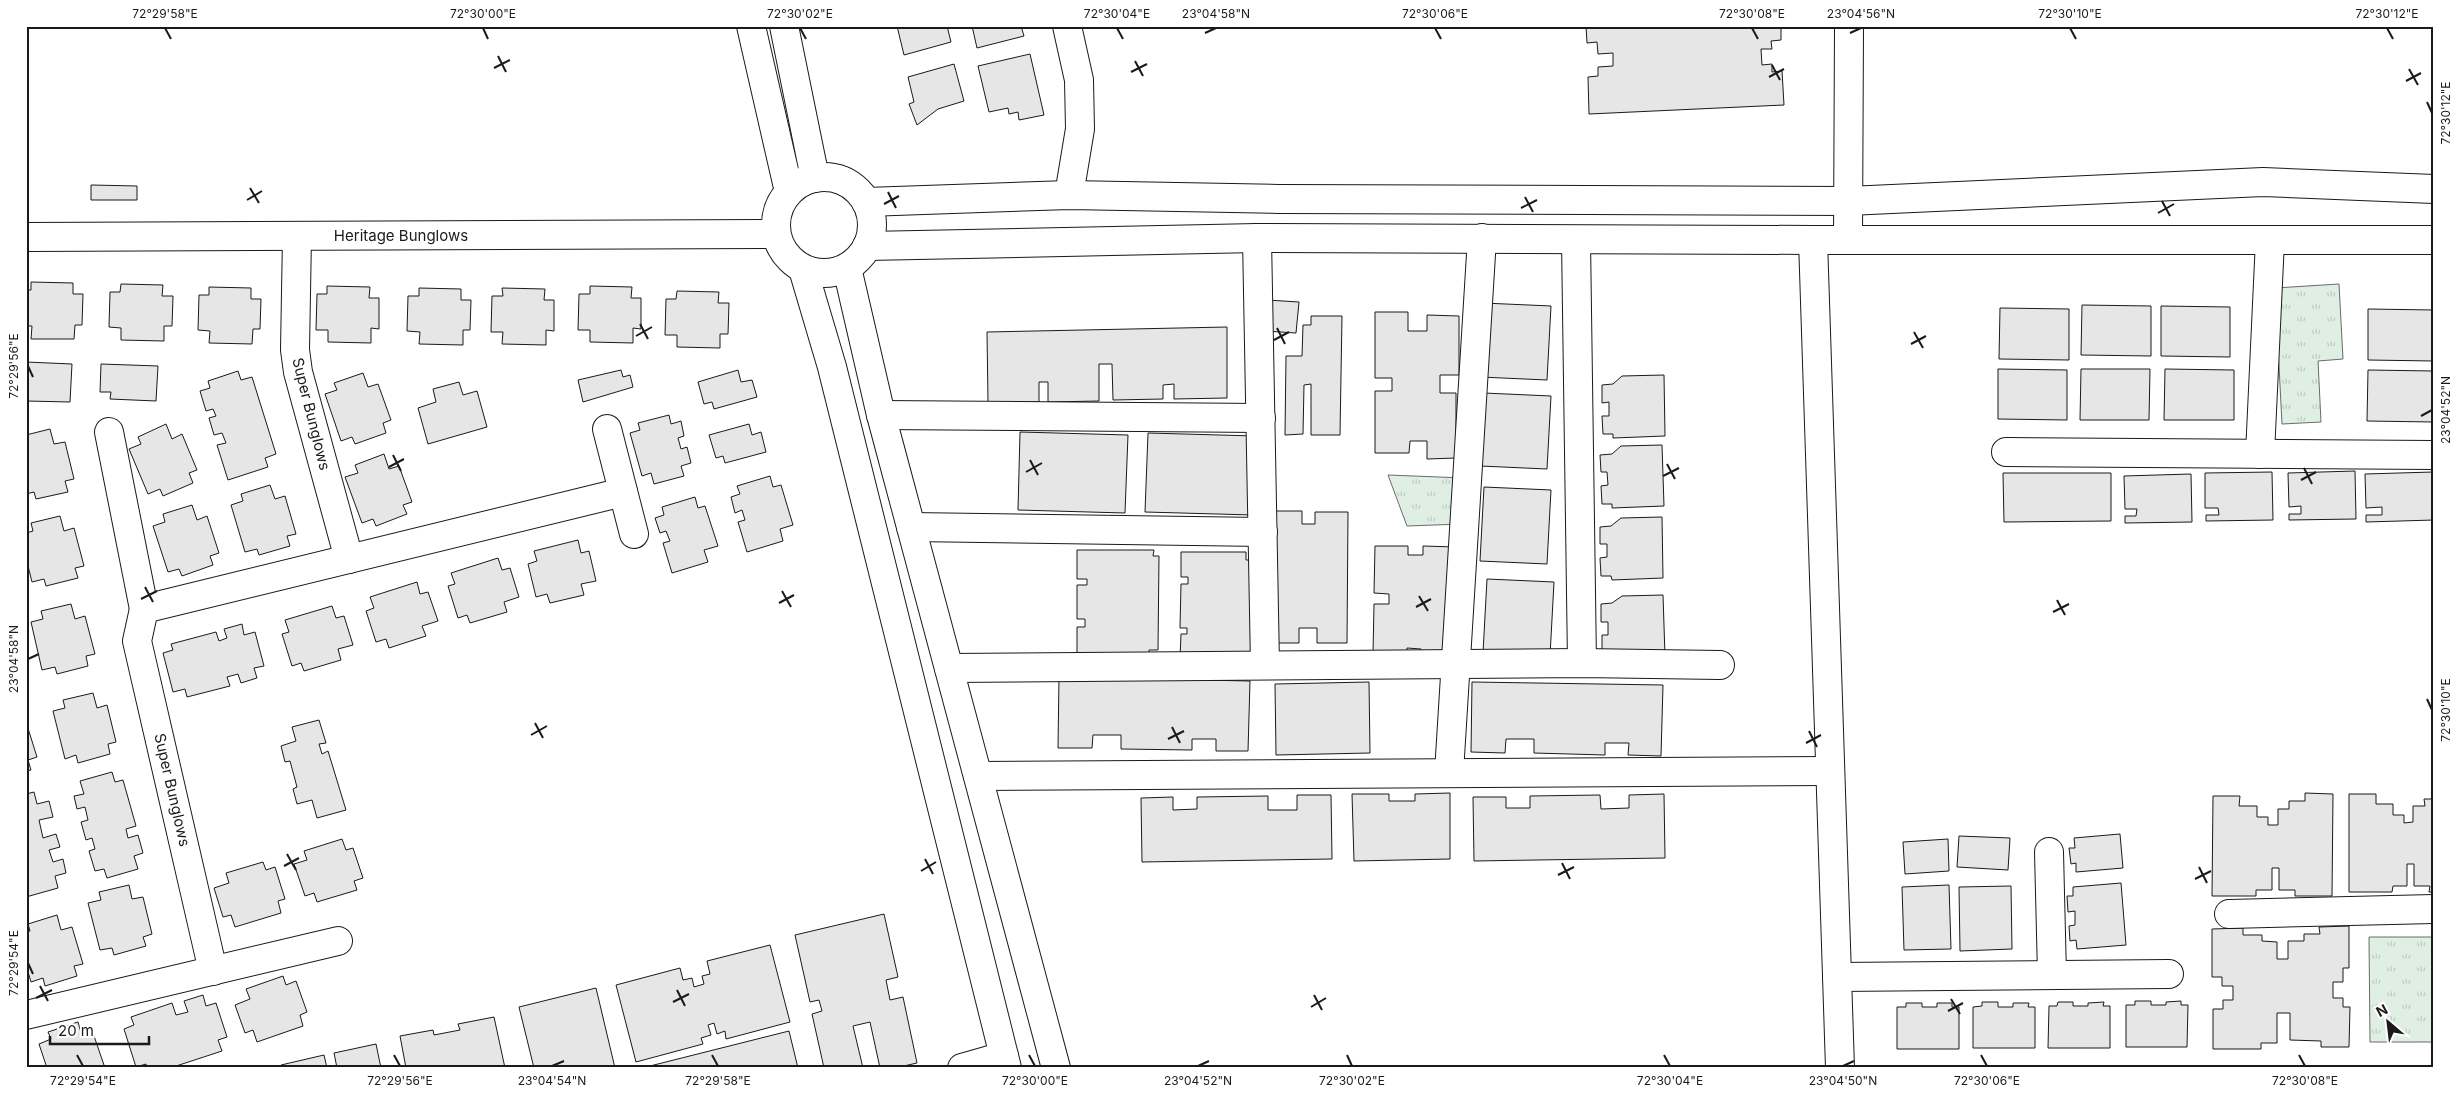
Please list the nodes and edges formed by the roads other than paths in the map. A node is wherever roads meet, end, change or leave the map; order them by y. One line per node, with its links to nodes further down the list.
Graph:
1 (751, 26): 7 (street)
2 (784, 26): 5 (street)
3 (1068, 26): 8 (street)
4 (1849, 26): 9 (street)
5 (815, 178): 7 (street); 10 (street)
6 (2434, 189): 9 (street)
7 (789, 192): 11 (street)
8 (1070, 195): 9 (street); 10 (street)
9 (1848, 201): 16 (street)
10 (866, 202): 21 (street)
11 (776, 234): 13 (street, Heritage Bunglows); 23 (street)
12 (26, 236): 13 (street, Heritage Bunglows)
13 (297, 236): 35 (street, Super Bunglows)
14 (1257, 238): 15 (street); 21 (street); 25 (street)
15 (1482, 238): 17 (street); 38 (street)
16 (1848, 239): 18 (street); 19 (street)
17 (1576, 240): 18 (street); 37 (street)
18 (1813, 240): 42 (street)
19 (2270, 240): 20 (street); 29 (street)
20 (2434, 240)
21 (867, 246): 22 (street)
22 (847, 268): 23 (street); 24 (street)
23 (803, 269): 54 (street)
24 (881, 415): 25 (street); 32 (street)
25 (1261, 418): 33 (street)
26 (607, 428): 31 (street)
27 (110, 432): 36 (street, Super Bunglows)
28 (2006, 452): 29 (street)
29 (2260, 454): 30 (street)
30 (2434, 455)
31 (623, 492): 34 (street); 35 (street)
32 (911, 527): 33 (street); 41 (street)
33 (1263, 532): 39 (street)
34 (634, 534)
35 (348, 559): 36 (street)
36 (144, 609): 49 (street, Super Bunglows)
37 (1582, 662): 38 (street); 40 (street)
38 (1456, 664): 39 (street); 43 (street)
39 (1264, 665): 41 (street)
40 (1720, 665)
41 (949, 668): 44 (street)
42 (1830, 771): 43 (street); 52 (street)
43 (1449, 773): 44 (street)
44 (978, 776): 56 (street)
45 (2049, 852): 51 (street)
46 (2434, 909): 47 (street)
47 (2229, 914)
48 (338, 941): 49 (street)
49 (213, 971): 53 (street)
50 (2169, 974): 51 (street)
51 (2052, 975): 52 (street)
52 (1837, 977): 57 (street)
53 (26, 1015)
54 (1005, 1062): 55 (street)
55 (962, 1068)
56 (1056, 1068)
57 (1840, 1068)

